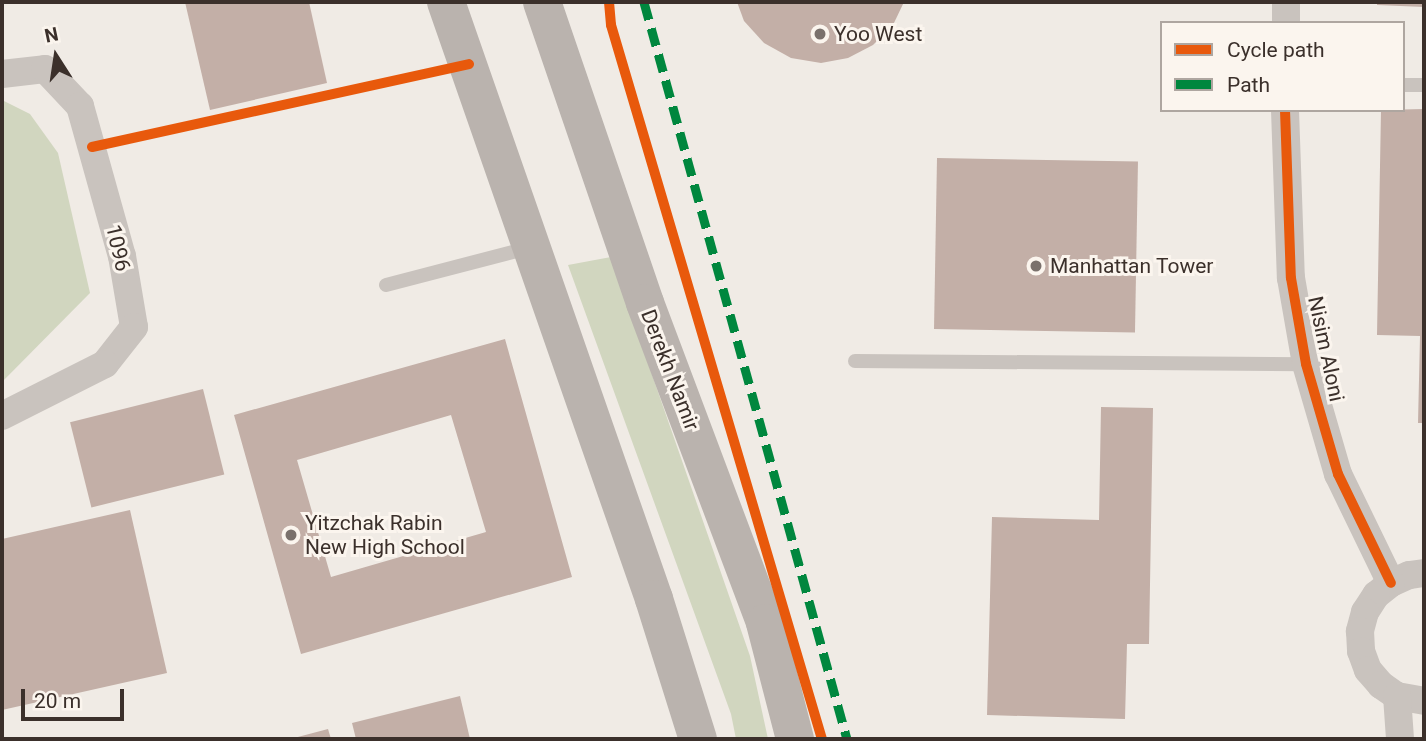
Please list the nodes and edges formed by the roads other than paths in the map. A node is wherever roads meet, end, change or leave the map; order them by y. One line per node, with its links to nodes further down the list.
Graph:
1 (446, 2): 11 (main road)
2 (542, 2): 6 (main road, Derekh Namir)
3 (558, 2): 6 (main road)
4 (1286, 2): 5 (street)
5 (1286, 21)
6 (562, 54): 20 (main road, Derekh Namir)
7 (2, 74): 15 (street, 1096)
8 (1405, 85): 9 (lane)
9 (1424, 85)
10 (1284, 112): 14 (street, Nisim Aloni)
11 (533, 247): 12 (lane); 19 (main road)
12 (386, 285)
13 (855, 361): 14 (lane)
14 (1306, 365): 17 (street, Nisim Aloni)
15 (2, 416)
16 (1424, 573): 17 (street)
17 (1391, 583): 18 (street)
18 (1411, 699): 21 (street)
19 (698, 739)
20 (795, 739)
21 (1400, 739)

